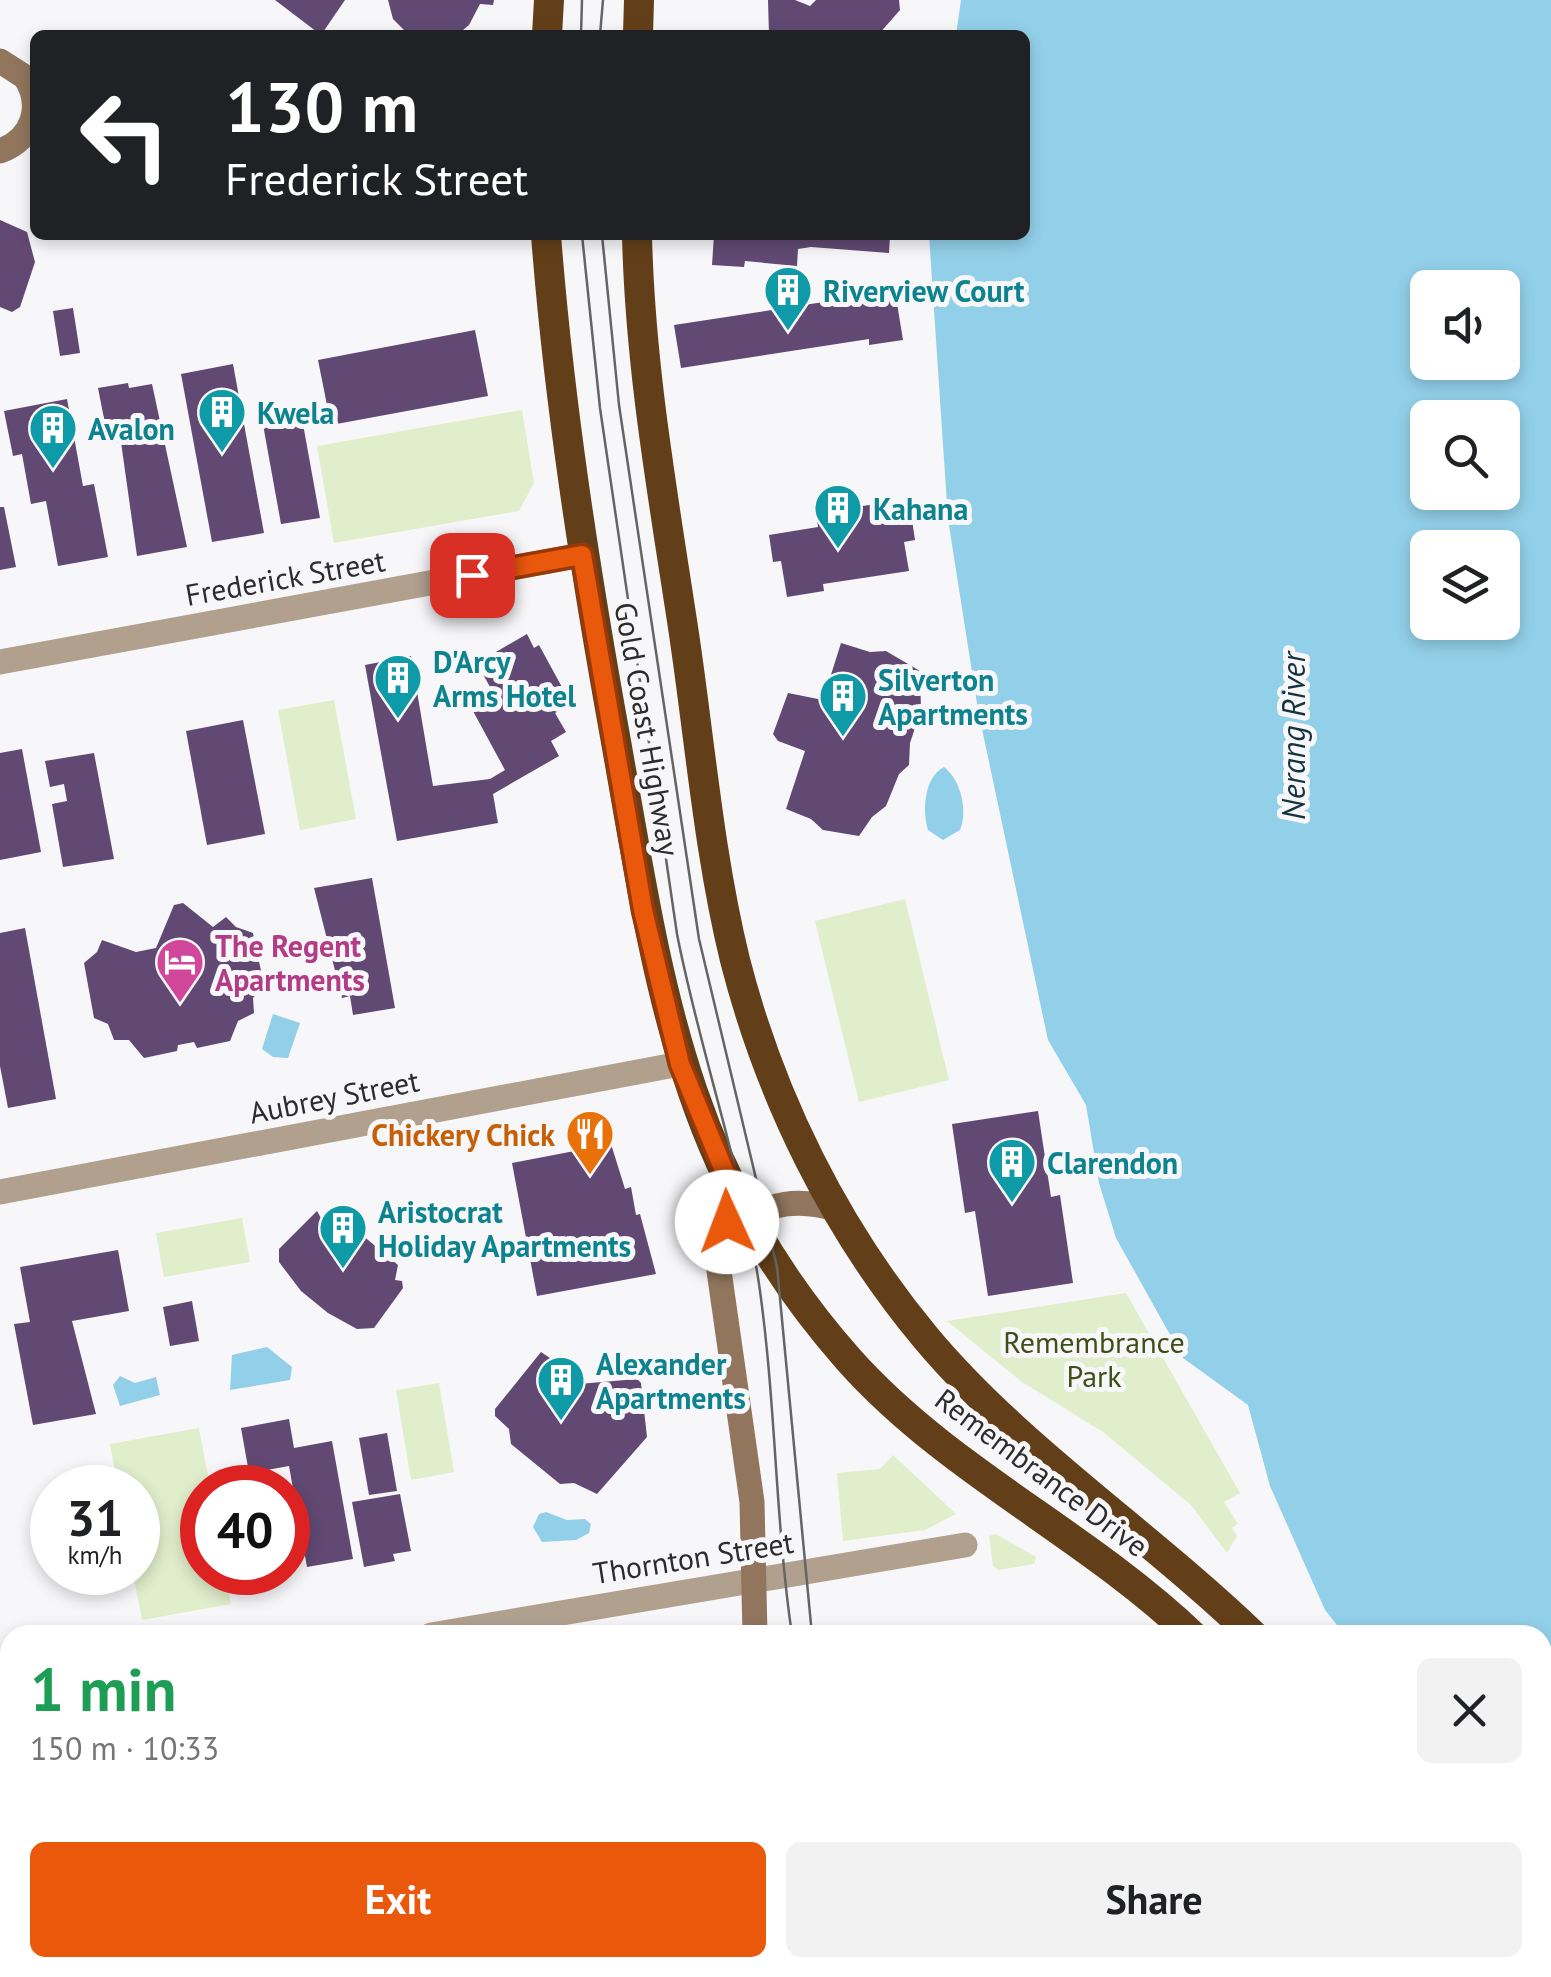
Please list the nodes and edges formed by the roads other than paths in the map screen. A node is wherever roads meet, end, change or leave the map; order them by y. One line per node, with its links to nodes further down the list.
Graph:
1 (549, 0): 3 (highway)
2 (640, 0): 4 (highway)
3 (547, 30)
4 (638, 30)
5 (0, 61): 6 (street)
6 (30, 94)
7 (30, 122): 8 (street)
8 (0, 151)
9 (547, 240): 11 (highway, Gold Coast Highway)
10 (638, 240): 16 (highway, Gold Coast Highway)
11 (582, 555): 12 (street, Frederick Street); 13 (highway, Gold Coast Highway)
12 (0, 662)
13 (680, 1064): 14 (highway, Gold Coast Highway); 15 (street, Aubrey Street)
14 (730, 1185): 17 (highway, Gold Coast Highway); 18 (street)
15 (0, 1192)
16 (839, 1210): 17 (street); 24 (highway, Remembrance Drive)
17 (747, 1218): 18 (street); 23 (highway, Remembrance Drive)
18 (720, 1246): 20 (street)
19 (966, 1544): 20 (street, Thornton Street)
20 (754, 1578): 21 (street, Thornton Street); 22 (street)
21 (488, 1625)
22 (755, 1625)
23 (1181, 1625)
24 (1243, 1625)

